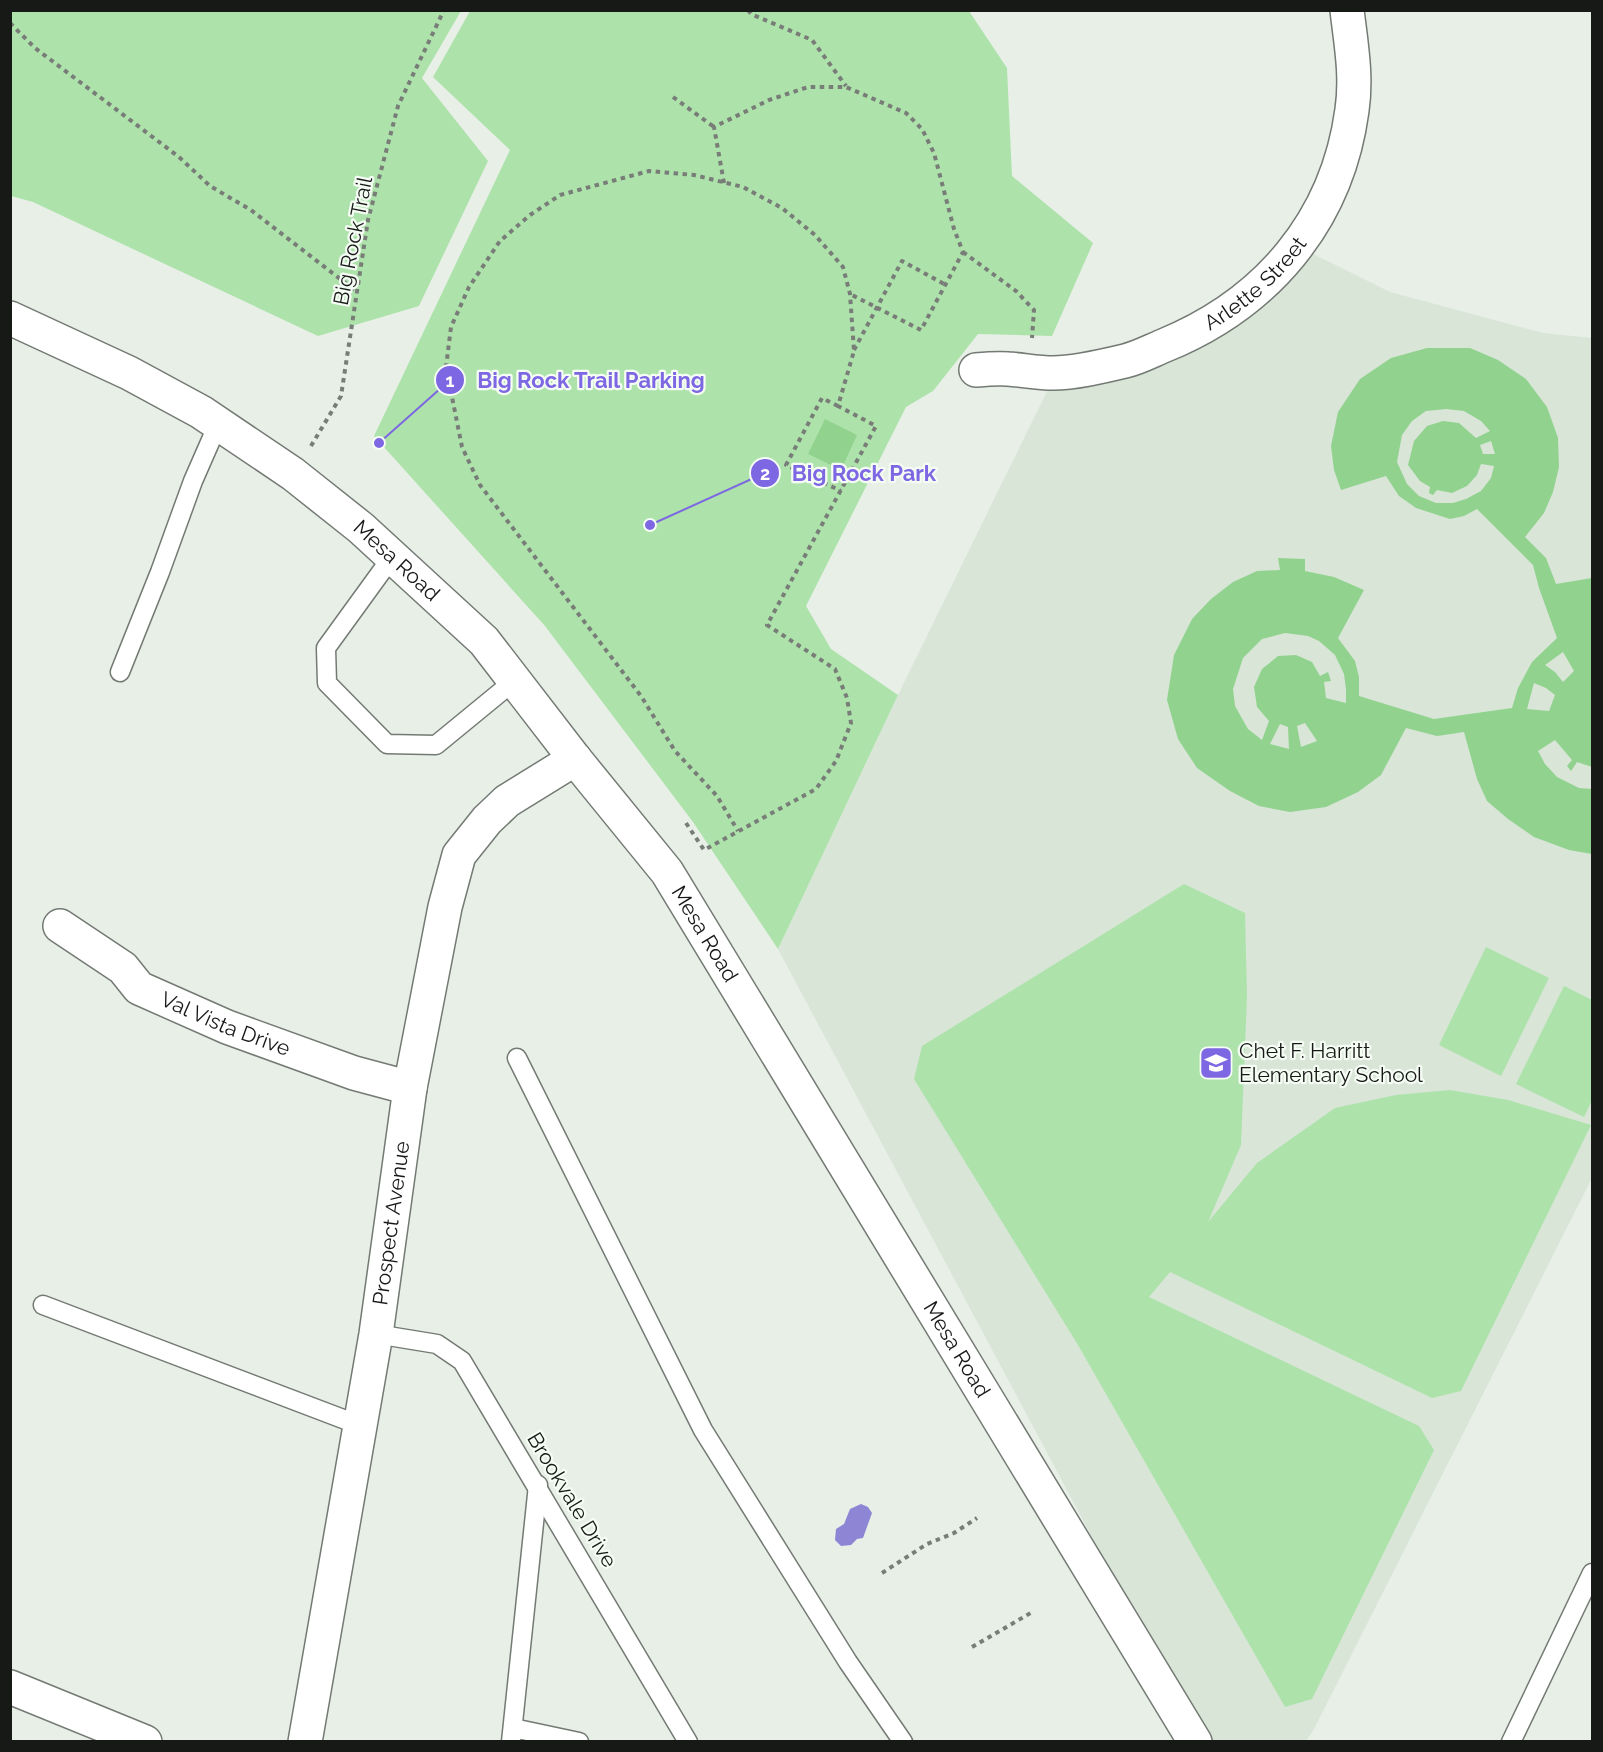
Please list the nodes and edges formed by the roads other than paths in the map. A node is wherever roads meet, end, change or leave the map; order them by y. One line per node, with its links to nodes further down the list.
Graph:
1 (1347, 10): 3 (street, Arlette Street)
2 (10, 318): 4 (street, Mesa Road)
3 (976, 370)
4 (218, 424): 5 (street, Mesa Road); 6 (lane)
5 (392, 556): 7 (street, Mesa Road); 7 (lane)
6 (120, 672)
7 (514, 681): 8 (street, Mesa Road)
8 (575, 759): 11 (street, Prospect Avenue); 24 (street, Mesa Road)
9 (60, 926): 11 (street, Val Vista Drive)
10 (517, 1058): 23 (lane)
11 (410, 1088): 13 (street, Prospect Avenue)
12 (43, 1305): 14 (lane)
13 (376, 1334): 14 (street, Prospect Avenue); 15 (lane, Brookvale Drive)
14 (359, 1425): 20 (street, Prospect Avenue)
15 (537, 1485): 18 (lane); 22 (lane, Brookvale Drive)
16 (1593, 1573): 25 (lane)
17 (10, 1687): 19 (street)
18 (512, 1735): 21 (lane)
19 (146, 1742)
20 (305, 1742)
21 (579, 1742)
22 (688, 1742)
23 (903, 1742)
24 (1195, 1742)
25 (1511, 1742)

